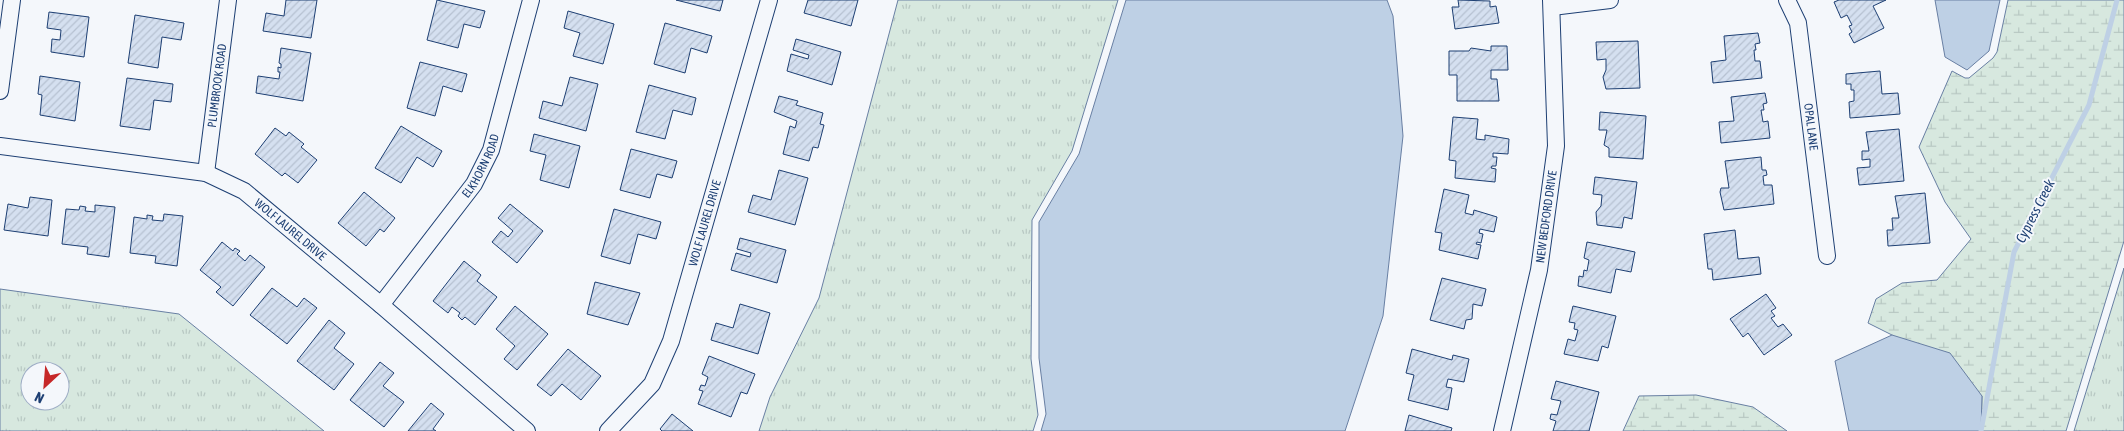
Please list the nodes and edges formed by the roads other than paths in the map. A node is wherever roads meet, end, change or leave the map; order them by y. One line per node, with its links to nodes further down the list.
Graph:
1 (12, 0): 8 (street)
2 (228, 0): 10 (street, PLUMBROOK ROAD)
3 (530, 0): 12 (street, ELKHORN ROAD)
4 (769, 0): 14 (street, WOLF LAUREL DRIVE)
5 (1610, 0): 7 (street)
6 (1786, 0): 11 (street, OPAL LANE)
7 (1551, 4): 15 (street, NEW BEDFORD DRIVE)
8 (0, 91)
9 (0, 146): 10 (street, WOLF LAUREL DRIVE)
10 (206, 173): 12 (street, WOLF LAUREL DRIVE)
11 (1827, 256)
12 (381, 305): 13 (street, WOLF LAUREL DRIVE)
13 (527, 431)
14 (608, 431)
15 (1502, 431)

